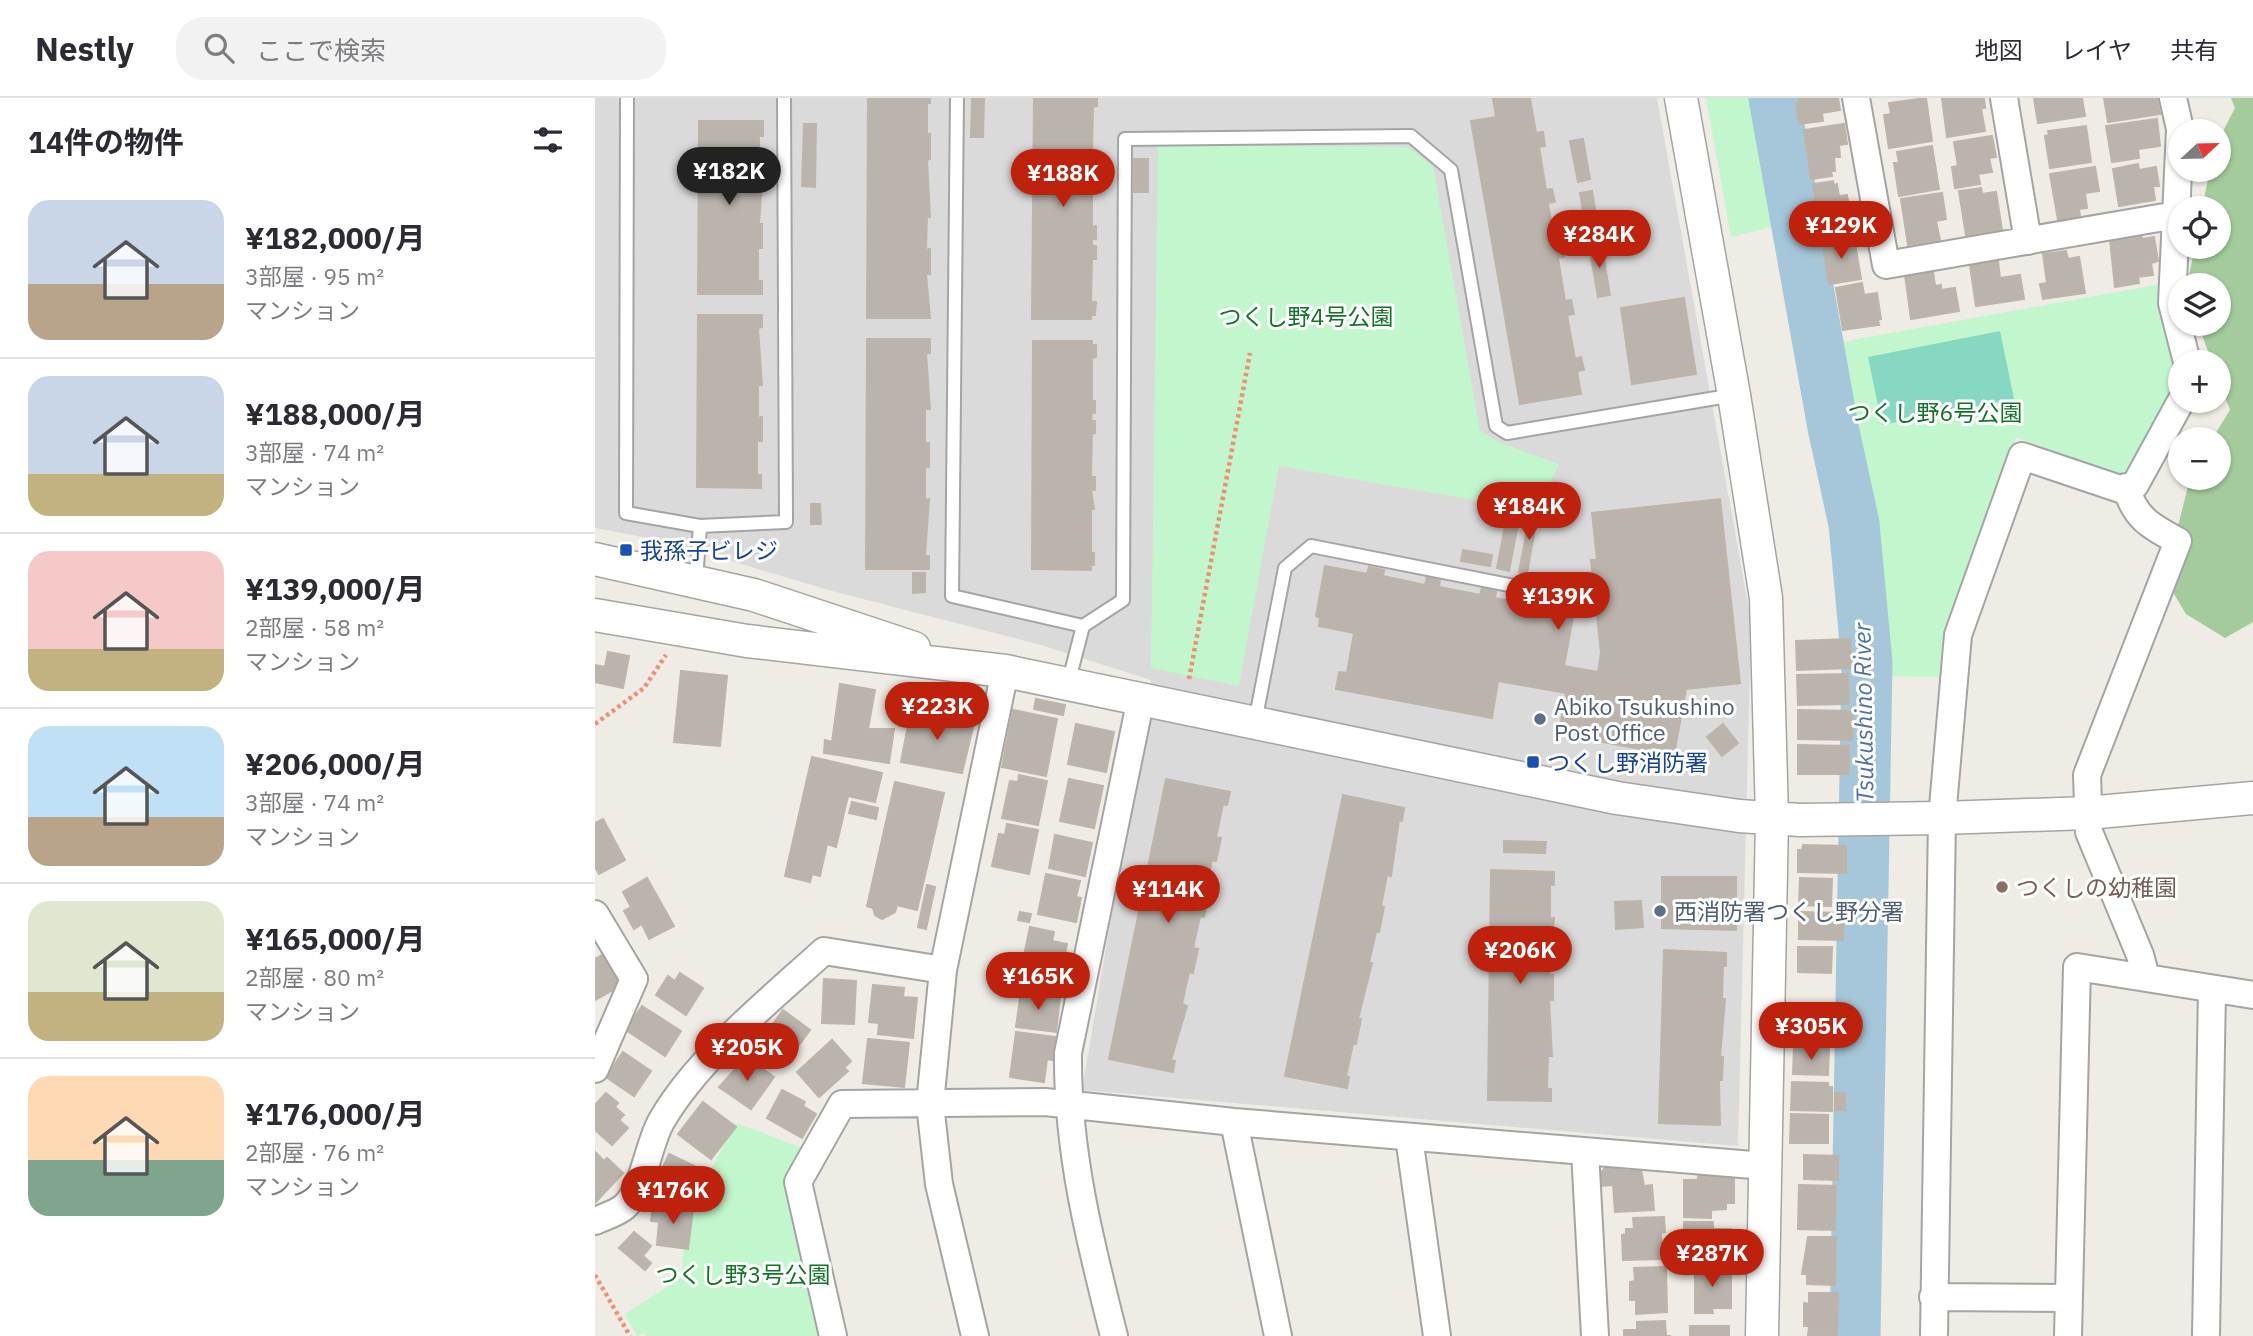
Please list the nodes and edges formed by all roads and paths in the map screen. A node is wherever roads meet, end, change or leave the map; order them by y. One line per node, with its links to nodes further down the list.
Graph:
1 (627, 98): 17 (lane)
2 (784, 98): 17 (lane)
3 (957, 98): 22 (lane)
4 (1681, 98): 14 (street)
5 (1856, 98): 10 (street)
6 (2004, 98): 10 (street)
7 (2173, 98): 8 (street)
8 (2177, 196)
9 (2168, 216): 10 (street)
10 (2028, 240)
11 (2174, 259): 12 (street)
12 (2184, 350)
13 (1250, 353): 26 (path)
14 (1734, 395): 22 (lane); 33 (street)
15 (2174, 413): 16 (street)
16 (2126, 487): 32 (street); 34 (street)
17 (699, 526): 19 (lane)
18 (595, 559): 19 (street)
19 (696, 579): 24 (street)
20 (1554, 594): 29 (lane)
21 (595, 615): 24 (street)
22 (1083, 626): 27 (lane)
23 (664, 658): 30 (path)
24 (959, 664): 25 (street)
25 (1005, 671): 27 (street); 36 (street)
26 (1188, 684)
27 (1068, 685): 28 (street)
28 (1141, 698): 29 (street); 42 (street)
29 (1255, 722): 33 (street)
30 (595, 724)
31 (2253, 798): 32 (street)
32 (2087, 813): 34 (street); 37 (street)
33 (1772, 818): 34 (street); 46 (street)
34 (1942, 818): 49 (street)
35 (595, 914): 40 (street)
36 (943, 970): 41 (street); 47 (street)
37 (2146, 977): 38 (street); 50 (street)
38 (2212, 989): 39 (street); 61 (street)
39 (2253, 995)
40 (595, 1069)
41 (930, 1104): 42 (street); 52 (street); 53 (street)
42 (1067, 1104): 43 (street); 54 (street)
43 (1234, 1122): 44 (street); 55 (street)
44 (1409, 1137): 45 (street); 56 (street)
45 (1584, 1151): 46 (street); 57 (street)
46 (1765, 1166): 58 (street)
47 (595, 1221)
48 (595, 1275): 51 (path)
49 (1933, 1297): 50 (street); 59 (street)
50 (2068, 1298): 60 (street)
51 (630, 1336)
52 (833, 1336)
53 (975, 1336)
54 (1114, 1336)
55 (1277, 1336)
56 (1437, 1336)
57 (1595, 1336)
58 (1762, 1336)
59 (1934, 1336)
60 (2068, 1336)
61 (2206, 1336)

